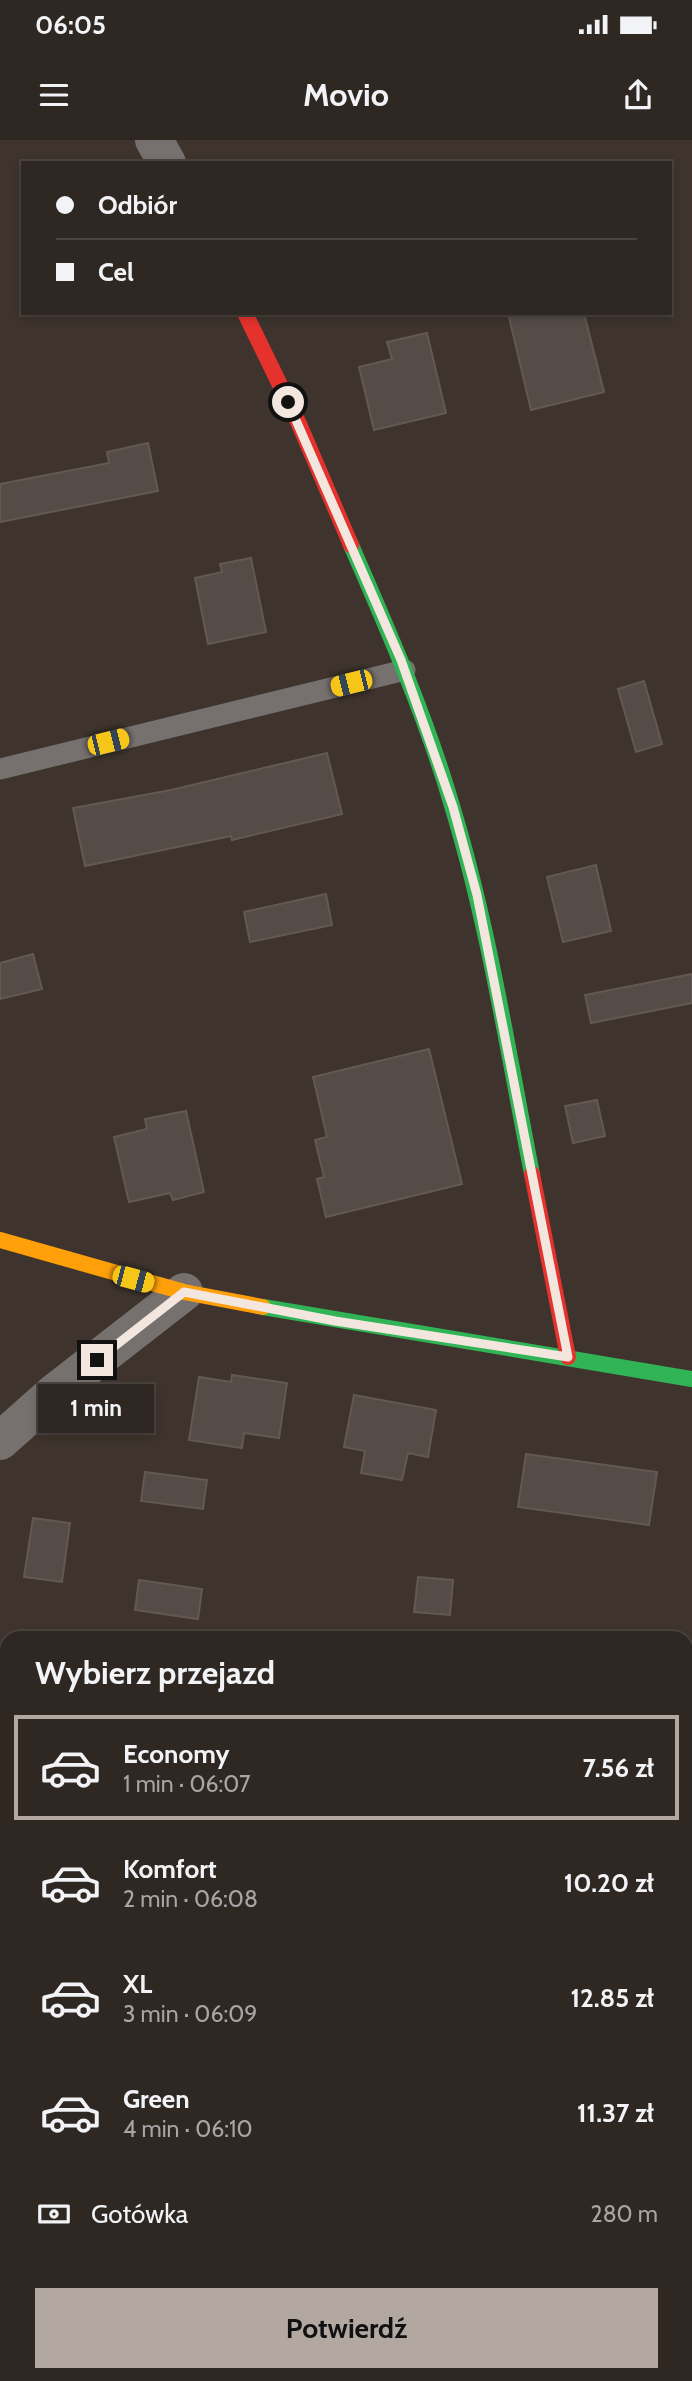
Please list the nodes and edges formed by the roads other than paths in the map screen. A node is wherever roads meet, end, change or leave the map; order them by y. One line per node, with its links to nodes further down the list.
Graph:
1 (154, 140): 2 (street)
2 (166, 161)
3 (246, 315): 4 (street)
4 (405, 670): 5 (lane); 8 (street)
5 (0, 769)
6 (0, 1240): 7 (street)
7 (184, 1292): 8 (street); 10 (street)
8 (568, 1357): 9 (street)
9 (692, 1379)
10 (0, 1441)

